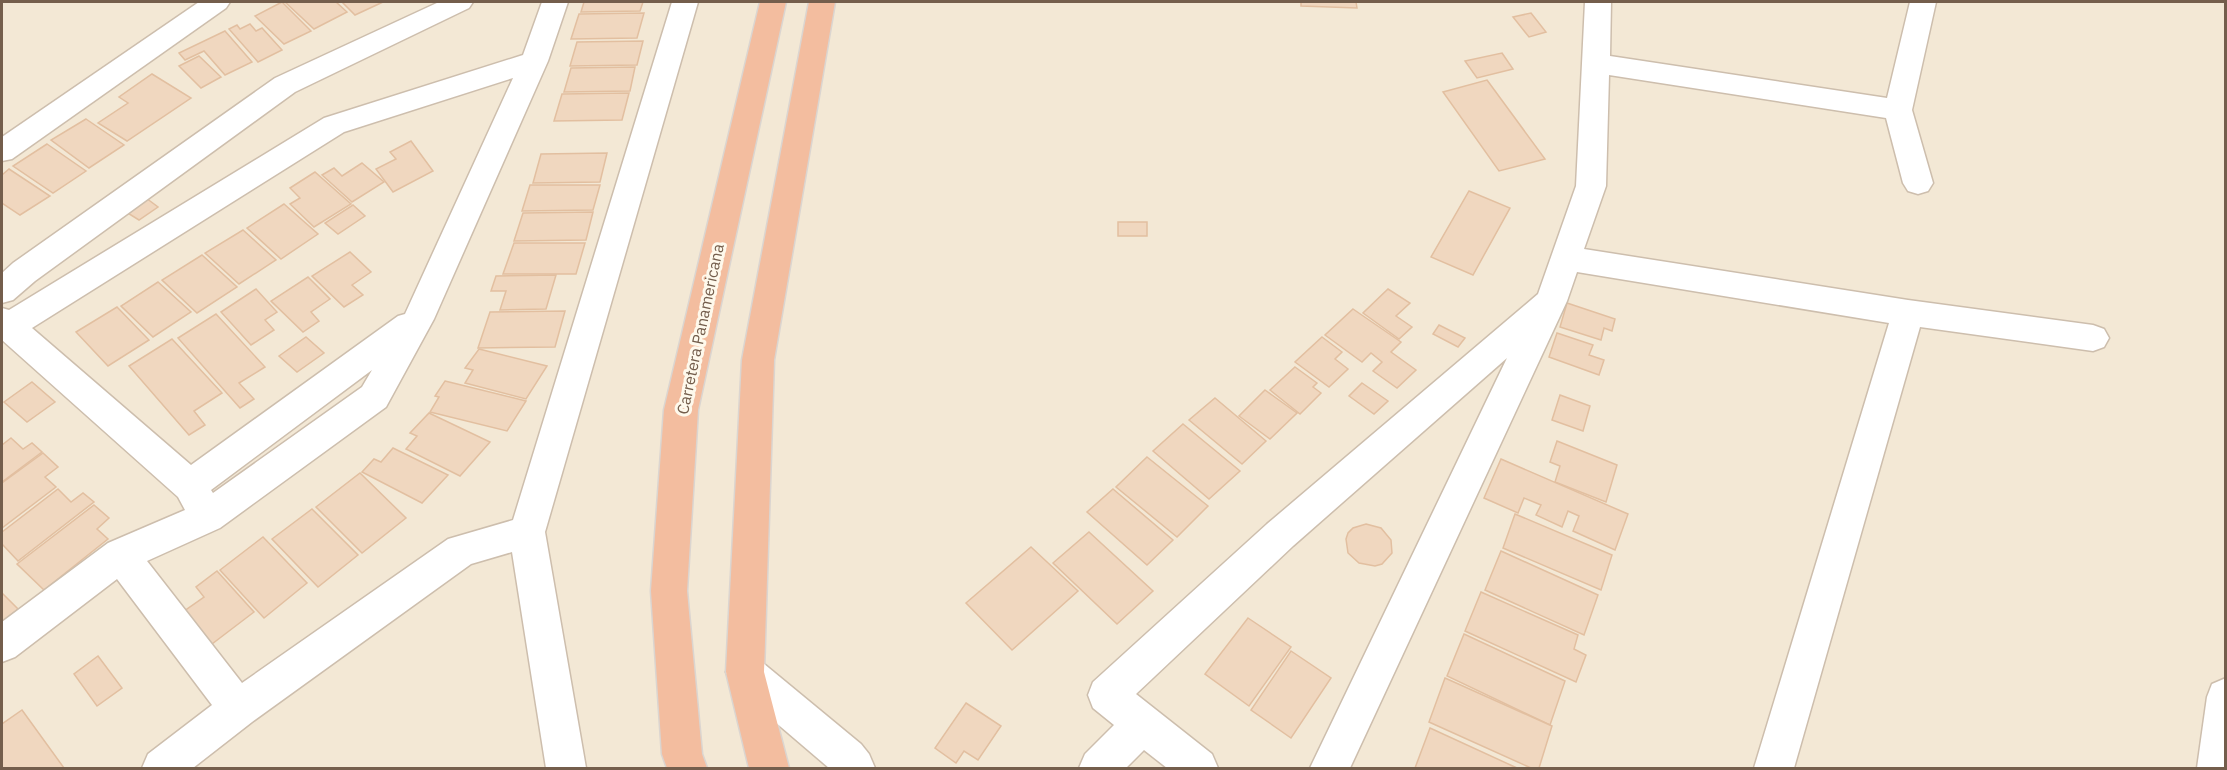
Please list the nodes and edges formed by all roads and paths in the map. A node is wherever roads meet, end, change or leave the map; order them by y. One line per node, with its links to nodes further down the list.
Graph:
1 (217, 2): 12 (street)
2 (460, 2): 15 (street)
3 (555, 2): 9 (street)
4 (685, 2): 23 (street)
5 (772, 2): 32 (highway, Carretera Panamericana)
6 (822, 2): 26 (highway)
7 (1598, 2): 10 (street)
8 (1923, 2): 11 (street)
9 (534, 61): 18 (street); 19 (street)
10 (1595, 63): 11 (street); 14 (street)
11 (1898, 110): 13 (street)
12 (2, 151)
13 (1918, 183)
14 (1565, 258): 16 (street); 17 (street)
15 (2, 291)
16 (1551, 301): 29 (street); 37 (street)
17 (1908, 313): 20 (street); 38 (street)
18 (418, 318): 21 (street); 22 (street)
19 (5, 324): 21 (street)
20 (2093, 338)
21 (190, 486): 22 (street)
22 (208, 517): 24 (street)
23 (527, 532): 28 (street); 31 (street)
24 (121, 555): 25 (street); 28 (street)
25 (2, 644)
26 (745, 672): 33 (highway); 34 (street)
27 (2226, 697): 39 (street)
28 (238, 709): 30 (street)
29 (1143, 723): 35 (street); 36 (street)
30 (162, 768)
31 (566, 768)
32 (687, 768)
33 (770, 768)
34 (855, 768)
35 (1099, 768)
36 (1198, 768)
37 (1330, 768)
38 (1774, 768)
39 (2217, 768)

